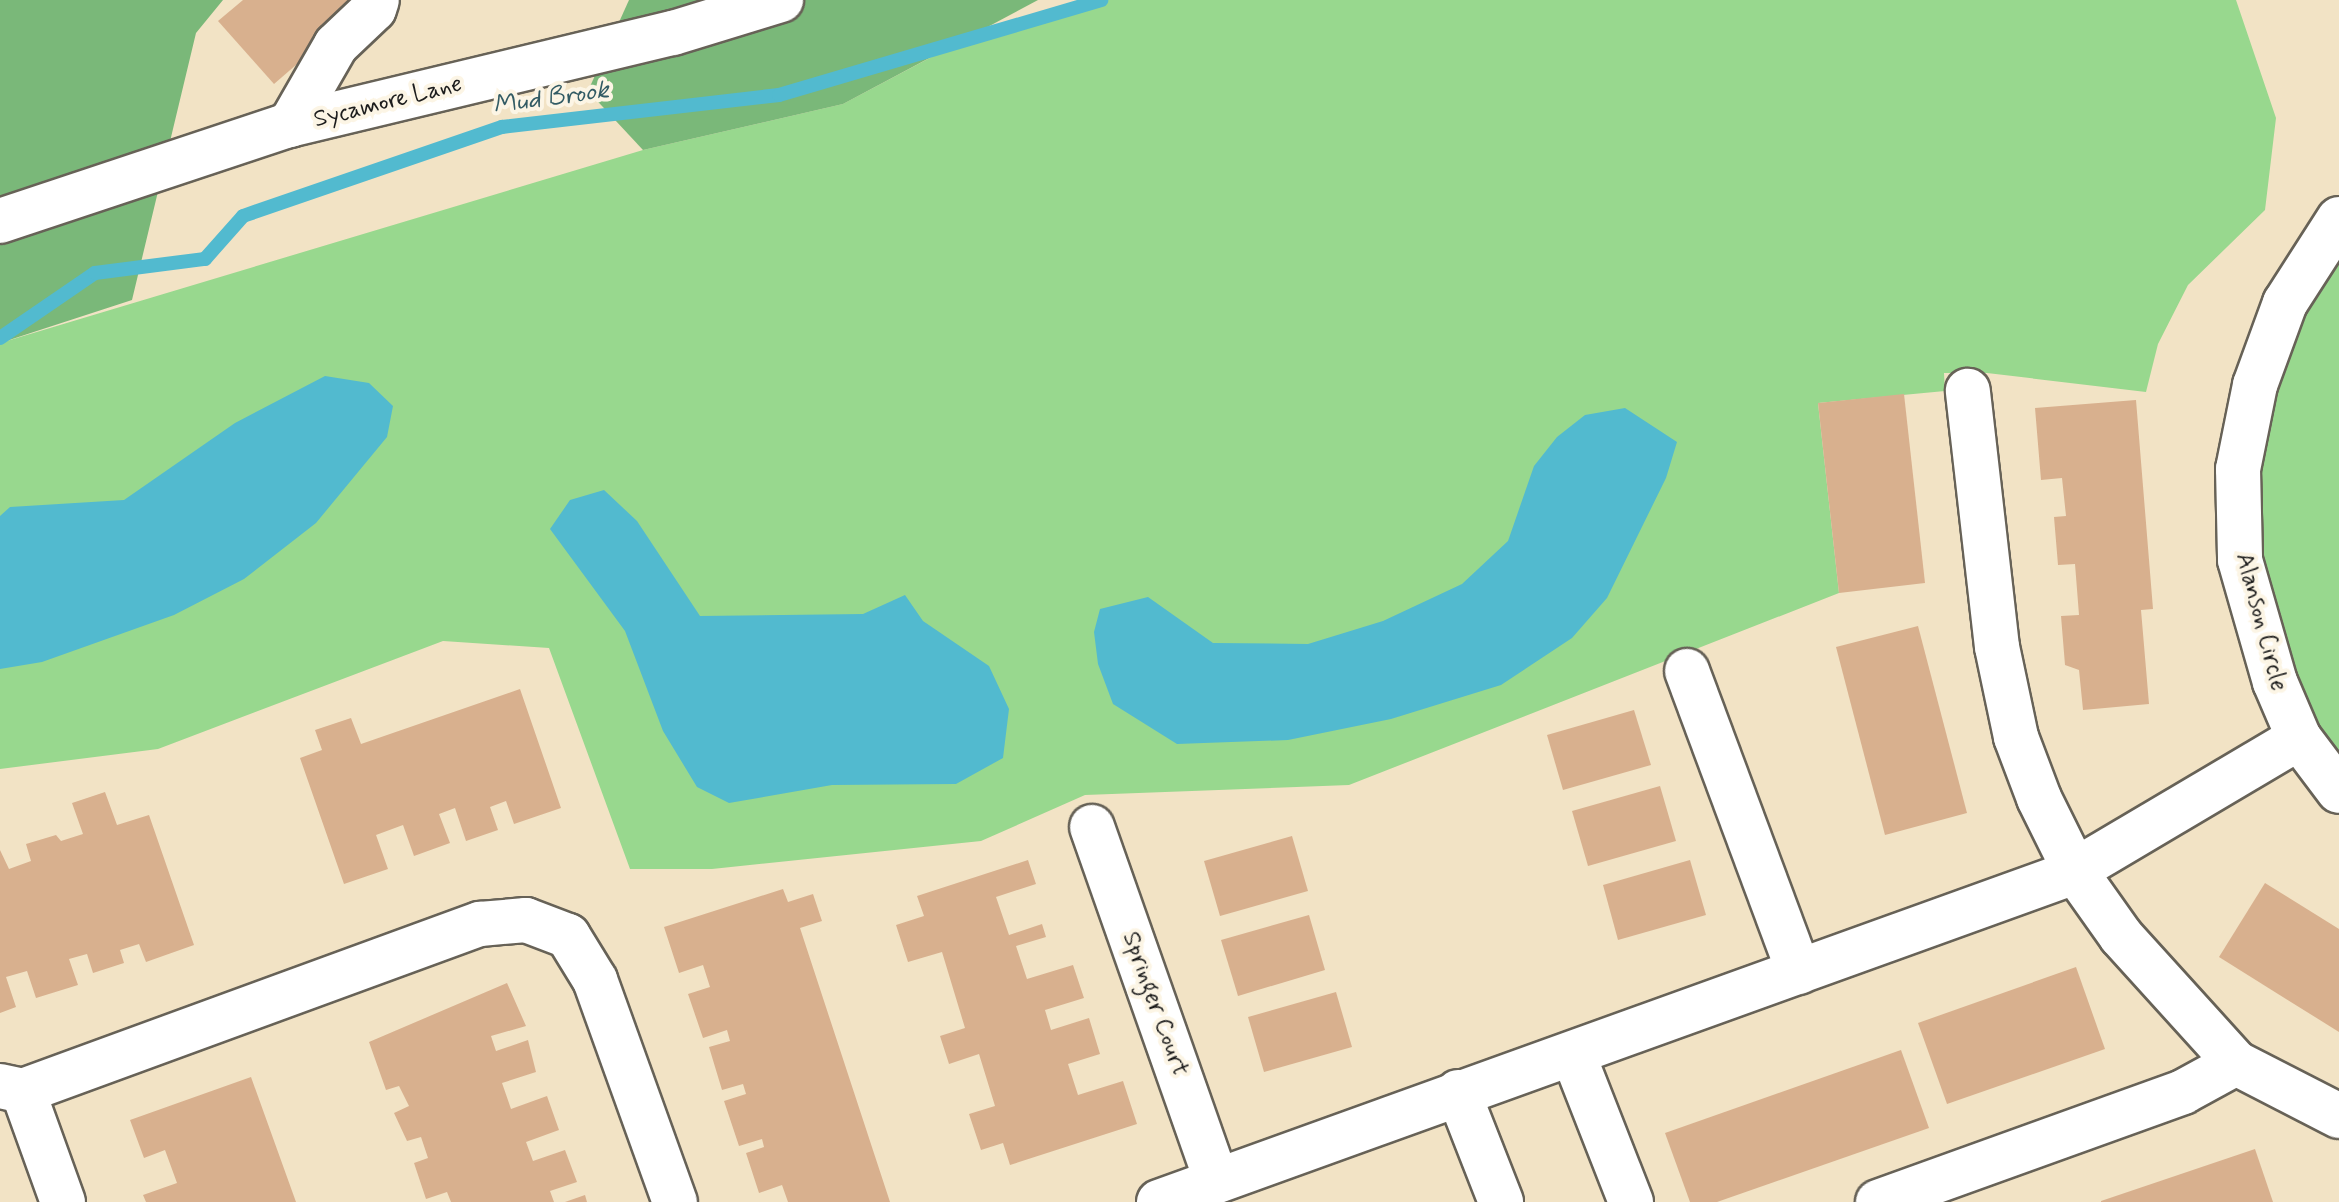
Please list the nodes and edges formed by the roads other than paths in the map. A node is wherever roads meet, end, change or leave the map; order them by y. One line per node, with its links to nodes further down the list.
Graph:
1 (377, 0): 4 (street)
2 (781, 0): 3 (street, Sycamore Lane)
3 (646, 19): 4 (street, Sycamore Lane)
4 (290, 125): 6 (street, Sycamore Lane)
5 (2339, 219): 9 (street, Alanson Circle)
6 (0, 221)
7 (1968, 391): 12 (street)
8 (1687, 671): 13 (street)
9 (2299, 738): 10 (street, Alanson Circle); 12 (street)
10 (2339, 791)
11 (1092, 827): 19 (street, Springer Court)
12 (2075, 871): 13 (street); 15 (street)
13 (1799, 972): 14 (street)
14 (1573, 1054): 17 (street); 24 (street)
15 (2236, 1063): 18 (street); 25 (street)
16 (12, 1088): 20 (street); 21 (street)
17 (1458, 1092): 19 (street); 23 (street)
18 (2339, 1116)
19 (1217, 1181): 22 (street)
20 (63, 1202)
21 (675, 1202)
22 (1159, 1202)
23 (1501, 1202)
24 (1631, 1202)
25 (1878, 1202)

